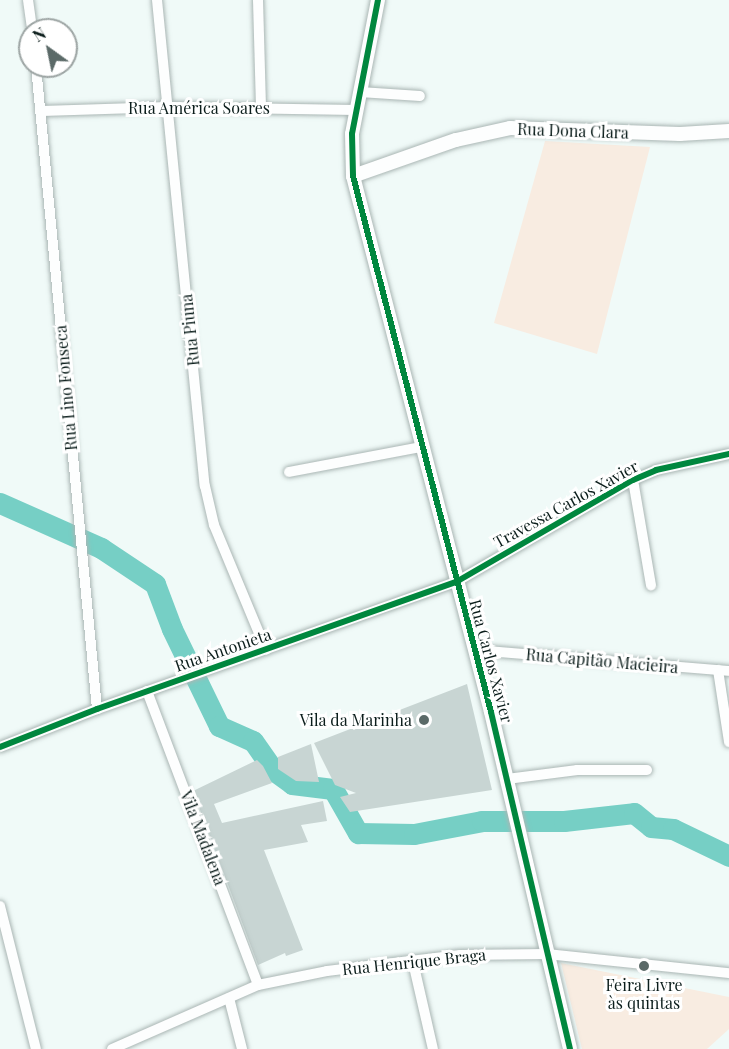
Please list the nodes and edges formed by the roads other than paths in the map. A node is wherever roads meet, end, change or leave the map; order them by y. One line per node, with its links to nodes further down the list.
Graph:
1 (28, 0): 5 (street)
2 (157, 0): 9 (street, Rua Piuna)
3 (258, 0): 10 (street)
4 (378, 0): 7 (street, Rua Carlos Xavier)
5 (30, 18)
6 (38, 78): 12 (street, Rua Lino Fonseca)
7 (360, 92): 8 (street); 11 (street, Rua Carlos Xavier)
8 (420, 96)
9 (168, 106): 10 (street, Rua América Soares); 12 (street, Rua América Soares); 21 (street, Rua Piuna)
10 (261, 108): 11 (street, Rua América Soares)
11 (356, 110): 14 (street, Rua Carlos Xavier)
12 (42, 111): 25 (street, Rua Lino Fonseca)
13 (729, 130): 14 (street, Rua Dona Clara)
14 (353, 176): 15 (street, Rua Carlos Xavier)
15 (421, 447): 17 (street); 19 (street, Rua Carlos Xavier)
16 (729, 454): 18 (street, Travessa Carlos Xavier)
17 (289, 472)
18 (633, 480): 19 (street, Travessa Carlos Xavier); 20 (street)
19 (456, 582): 21 (street, Rua Antonieta); 22 (street, Rua Carlos Xavier)
20 (651, 585)
21 (266, 650): 24 (street, Rua Antonieta)
22 (474, 651): 23 (street, Rua Capitão Macieira); 29 (street, Rua Carlos Xavier)
23 (724, 671): 26 (street)
24 (147, 691): 25 (street, Rua Antonieta); 34 (street, Vila Madalena)
25 (97, 709): 27 (street, Rua Antonieta)
26 (729, 742)
27 (0, 747)
28 (647, 770): 29 (street)
29 (507, 779): 31 (street, Rua Carlos Xavier)
30 (0, 906): 36 (street)
31 (547, 954): 32 (street, Rua Henrique Braga); 33 (street, Rua Henrique Braga); 40 (street, Rua Carlos Xavier)
32 (413, 962): 34 (street, Rua Henrique Braga); 39 (street)
33 (729, 974)
34 (258, 984): 35 (street, Rua Henrique Braga)
35 (229, 998): 37 (street, Rua Henrique Braga); 38 (street)
36 (36, 1049)
37 (112, 1049)
38 (242, 1049)
39 (433, 1049)
40 (570, 1049)

